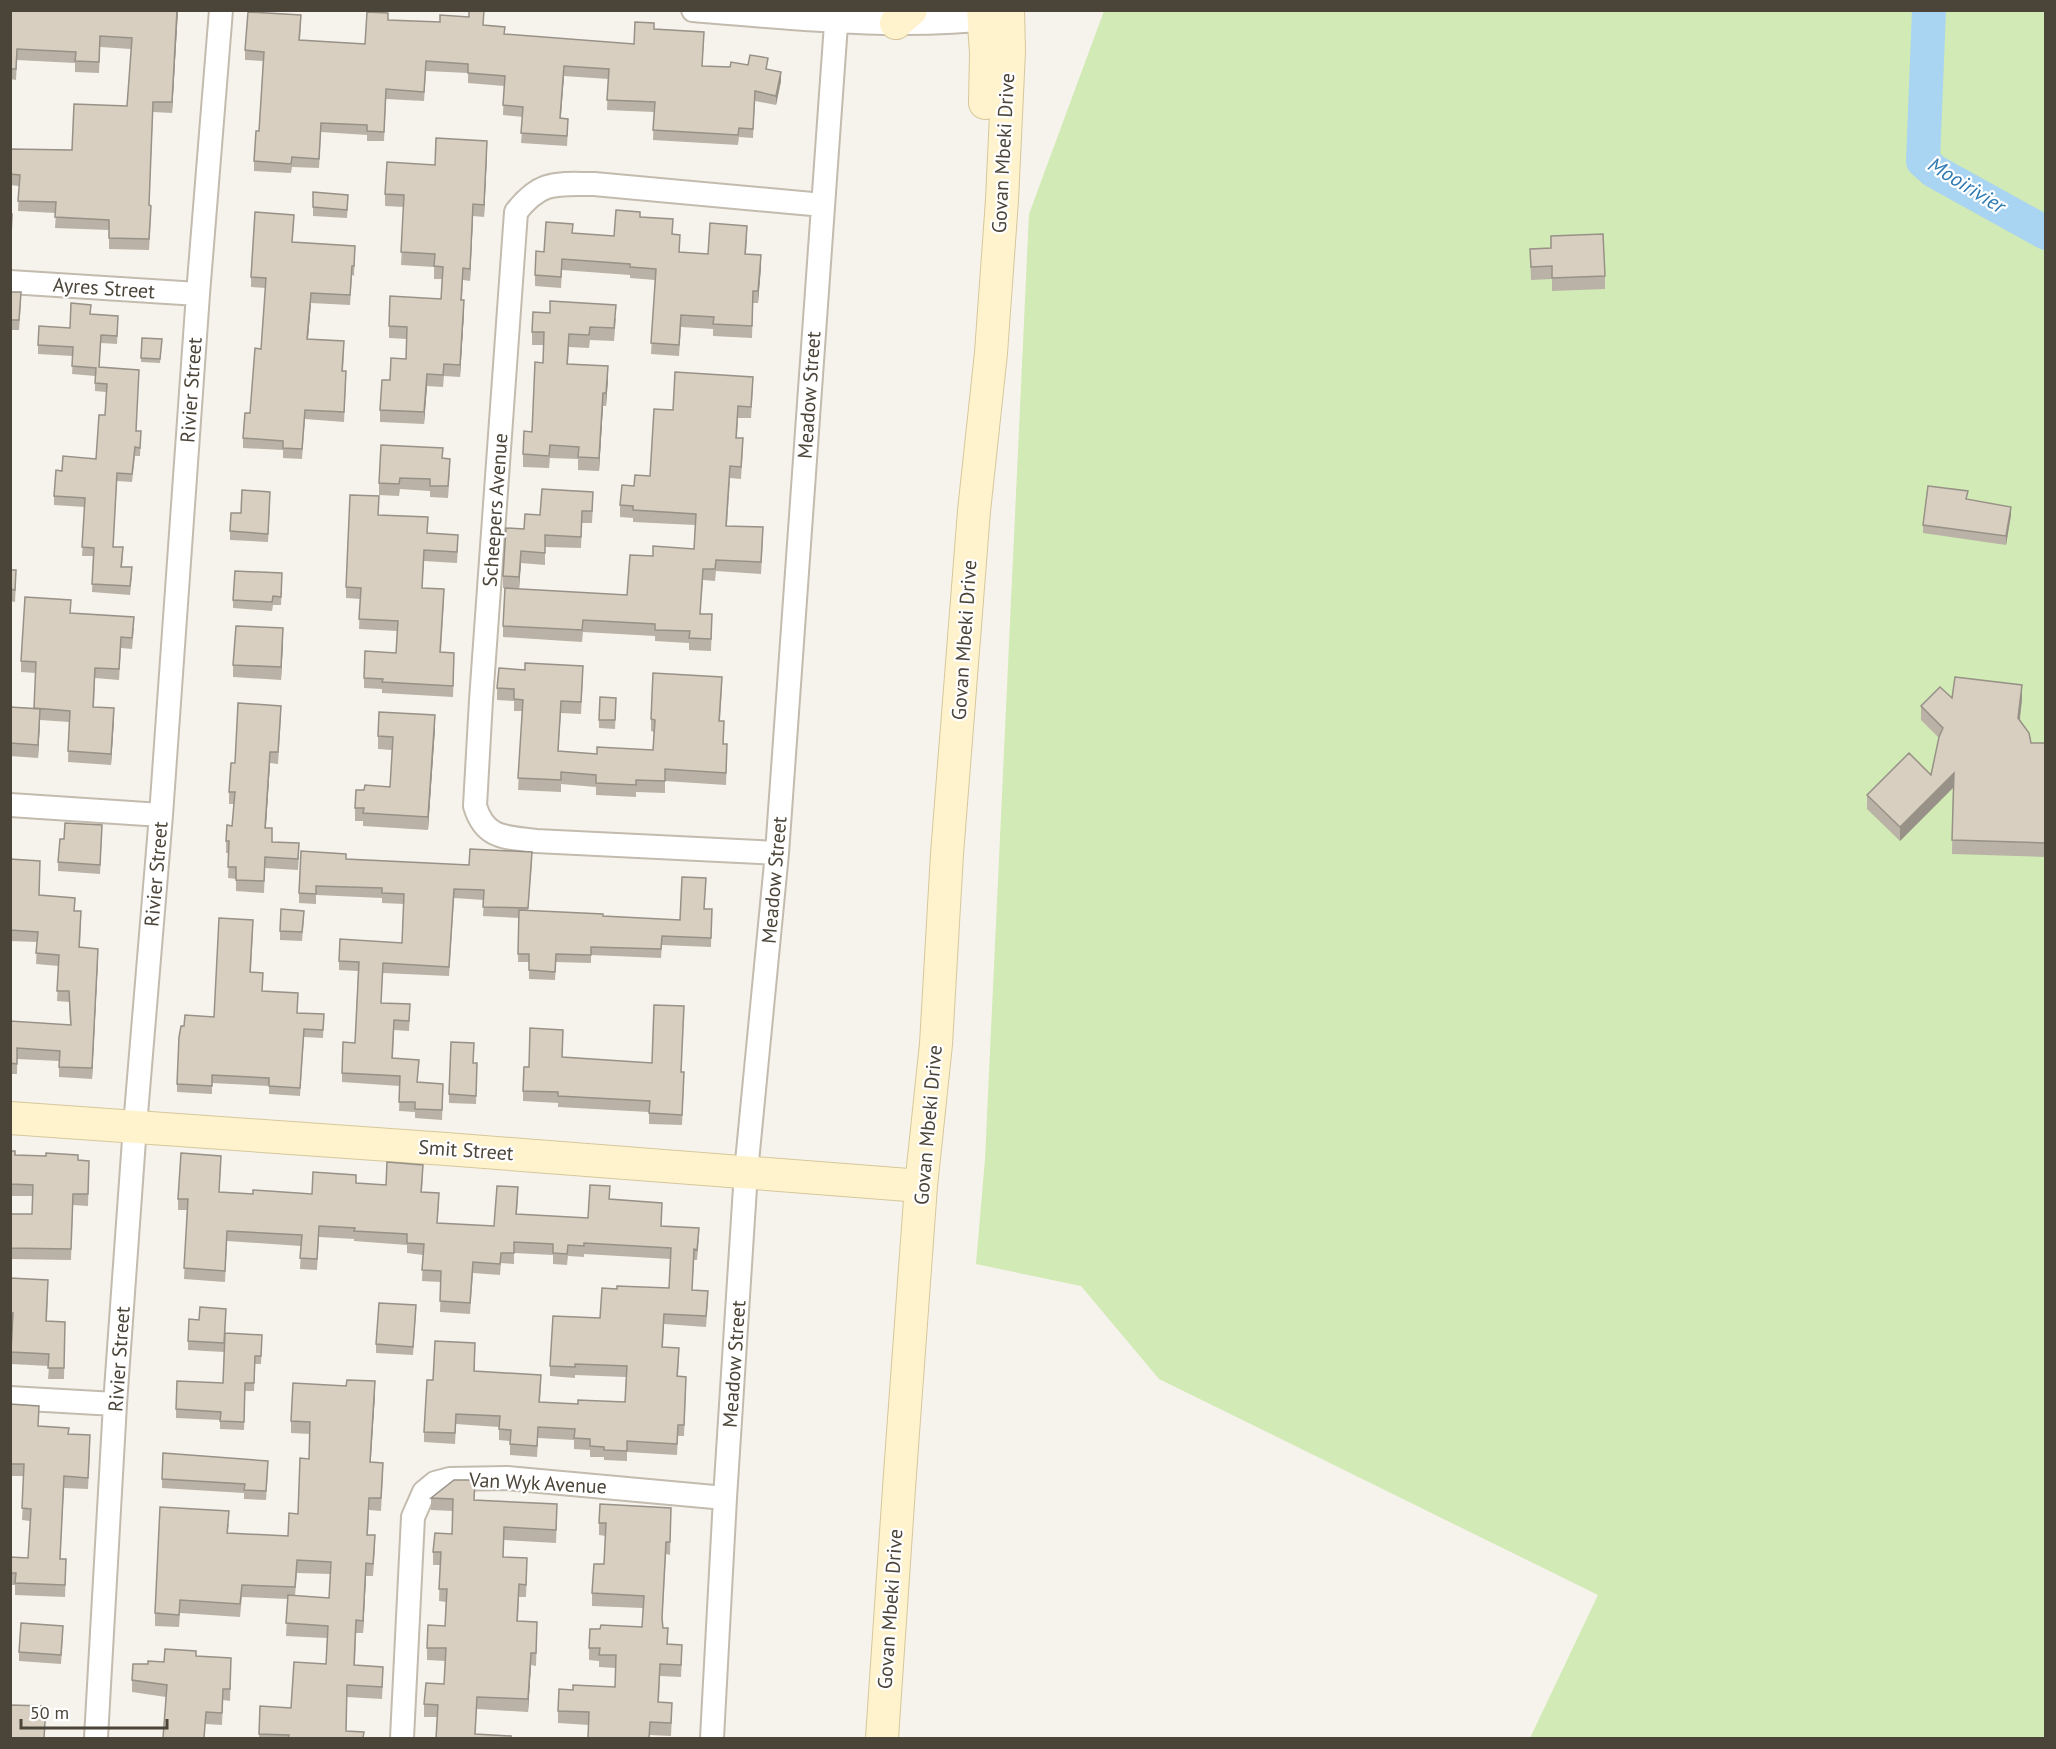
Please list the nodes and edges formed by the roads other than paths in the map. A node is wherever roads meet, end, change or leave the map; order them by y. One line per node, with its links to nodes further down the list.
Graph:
1 (221, 10): 8 (street, Rivier Street)
2 (693, 10): 4 (street)
3 (996, 14): 5 (street); 15 (main road, Govan Mbeki Drive)
4 (837, 16): 5 (street); 6 (street, Meadow Street)
5 (904, 17)
6 (823, 205): 11 (street, Meadow Street); 11 (street, Scheepers Avenue)
7 (10, 282): 8 (street, Ayres Street)
8 (198, 294): 10 (street, Rivier Street)
9 (10, 805): 10 (street)
10 (161, 815): 13 (street, Rivier Street)
11 (777, 853): 14 (street, Meadow Street)
12 (10, 1118): 13 (main road, Smit Street)
13 (135, 1126): 14 (main road, Smit Street); 17 (street, Rivier Street)
14 (746, 1172): 15 (main road, Smit Street); 18 (street, Meadow Street)
15 (921, 1186): 22 (main road, Govan Mbeki Drive)
16 (10, 1398): 17 (street)
17 (115, 1404): 19 (street, Rivier Street)
18 (725, 1498): 20 (street, Van Wyk Avenue); 21 (street, Meadow Street)
19 (96, 1738)
20 (402, 1738)
21 (712, 1738)
22 (882, 1738)

